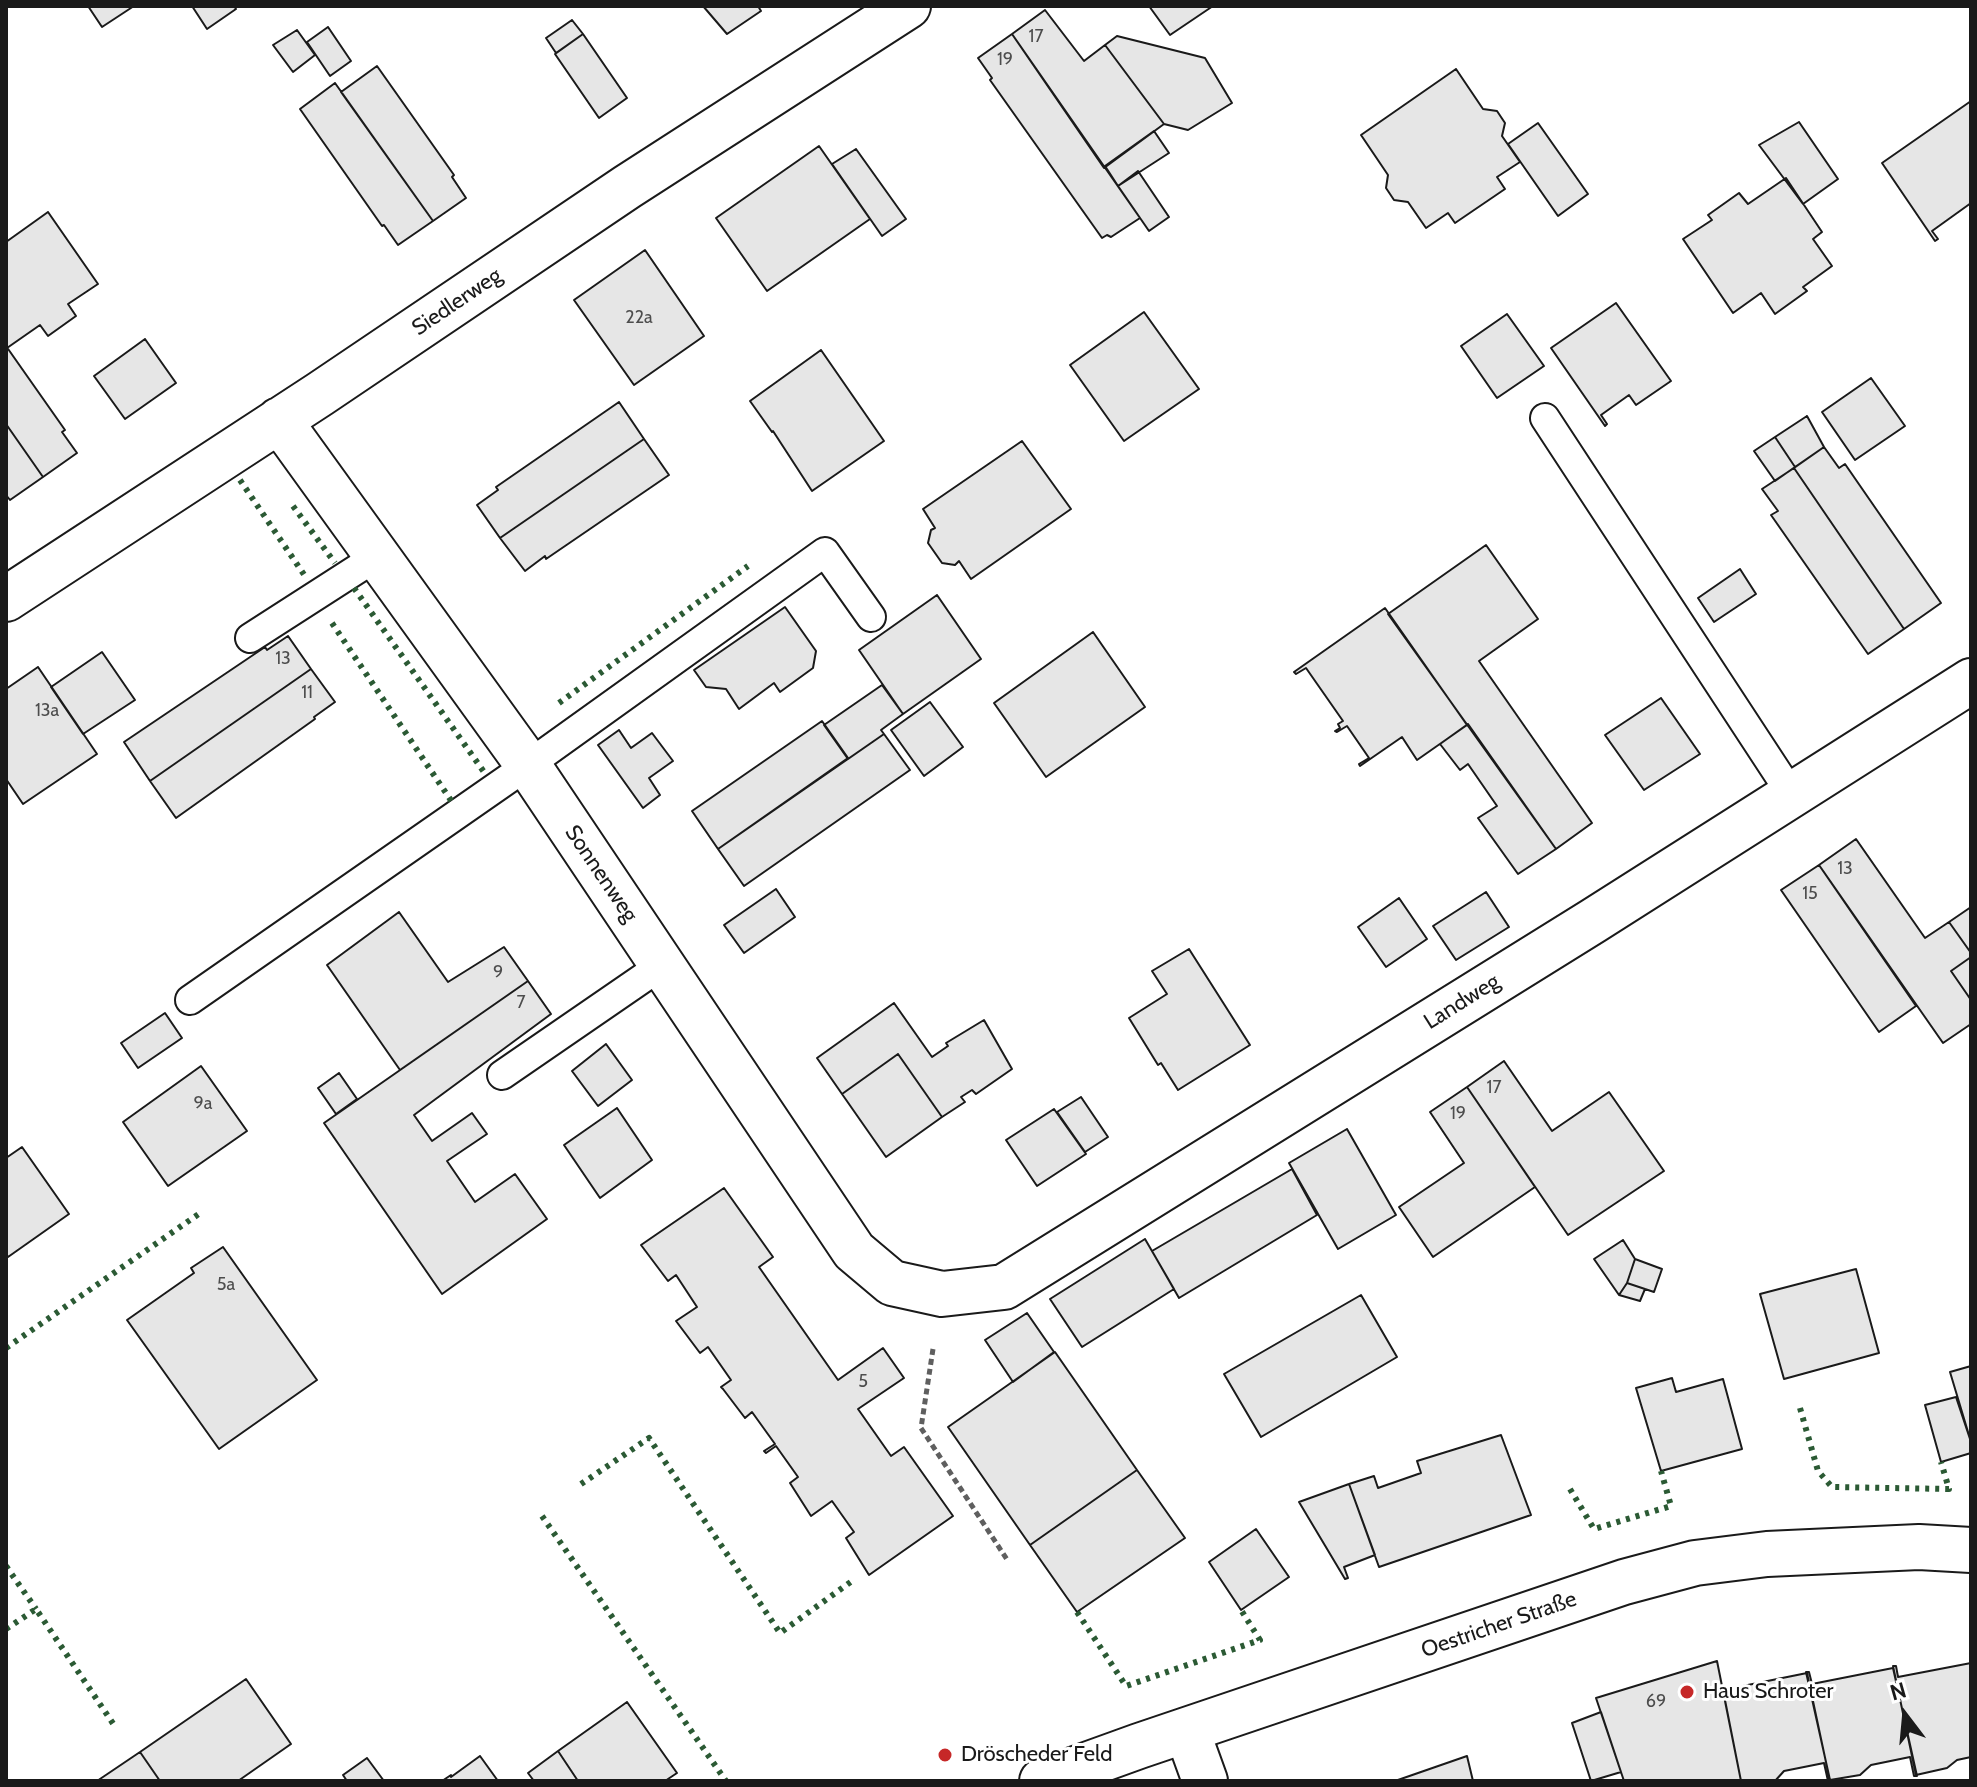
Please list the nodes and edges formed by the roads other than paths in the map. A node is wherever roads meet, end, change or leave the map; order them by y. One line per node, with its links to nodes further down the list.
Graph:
1 (908, 6): 3 (street, Siedlerweg)
2 (1545, 418): 10 (lane)
3 (279, 420): 4 (street, Sonnenweg); 5 (street, Siedlerweg)
4 (376, 557): 7 (lane); 9 (street, Sonnenweg)
5 (6, 599)
6 (871, 617): 9 (lane)
7 (250, 638)
8 (1971, 681): 10 (street, Landweg)
9 (528, 765): 11 (street, Sonnenweg); 12 (lane)
10 (1792, 795): 14 (street, Landweg)
11 (662, 965): 13 (lane); 14 (street, Sonnenweg)
12 (190, 1000)
13 (502, 1075)
14 (942, 1294)
15 (1971, 1550): 16 (street, Oestricher Straße)
16 (1187, 1731): 17 (street, Oestricher Straße); 18 (street)
17 (1042, 1781)
18 (1205, 1781)

